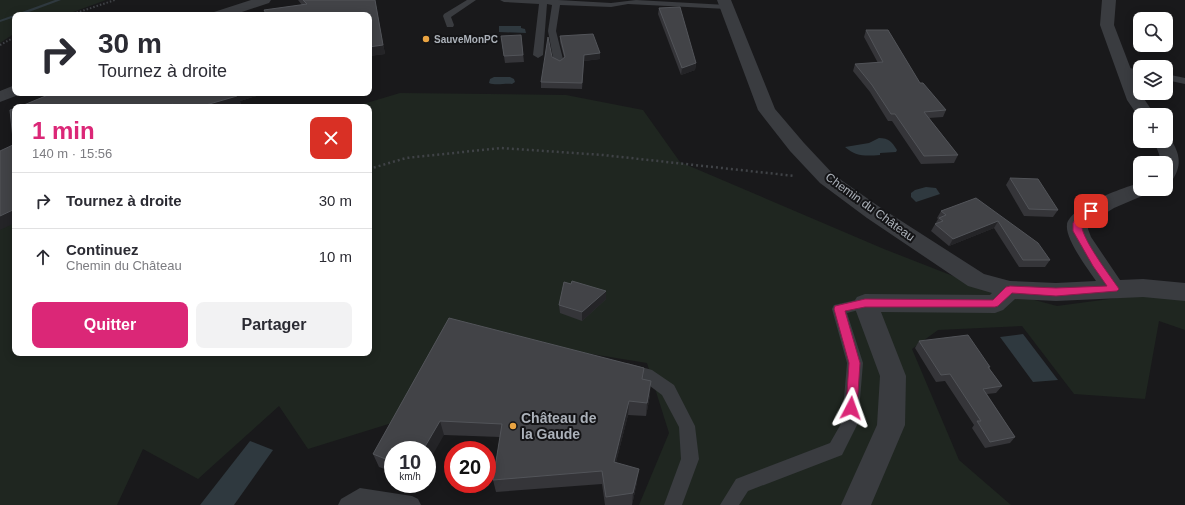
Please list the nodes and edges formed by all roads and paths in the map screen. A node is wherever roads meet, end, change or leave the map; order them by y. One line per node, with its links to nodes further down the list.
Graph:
1 (115, 0): 9 (path)
2 (264, 0): 10 (street)
3 (472, 0): 11 (lane)
4 (504, 0): 6 (lane)
5 (1109, 0): 16 (street)
6 (543, 2): 7 (lane); 14 (lane)
7 (556, 2): 8 (lane); 15 (lane)
8 (726, 4): 24 (street, Chemin du Château)
9 (79, 12)
10 (228, 12)
11 (450, 25)
12 (12, 39): 13 (path)
13 (0, 45)
14 (538, 55)
15 (559, 63)
16 (1124, 70): 17 (lane); 22 (street)
17 (1133, 72)
18 (1173, 79): 19 (lane)
19 (1185, 81)
20 (12, 91): 21 (street)
21 (0, 97)
22 (1141, 108)
23 (372, 168): 24 (path)
24 (827, 179): 27 (street, Chemin du Château)
25 (1133, 193): 26 (street)
26 (1114, 289): 27 (street, Chemin du Château); 28 (street, Chemin du Château)
27 (1010, 290): 29 (street)
28 (1185, 292)
29 (865, 303): 34 (lane); 35 (street)
30 (627, 369): 33 (lane)
31 (347, 505): 32 (lane)
32 (412, 505)
33 (673, 505)
34 (729, 505)
35 (856, 505)

